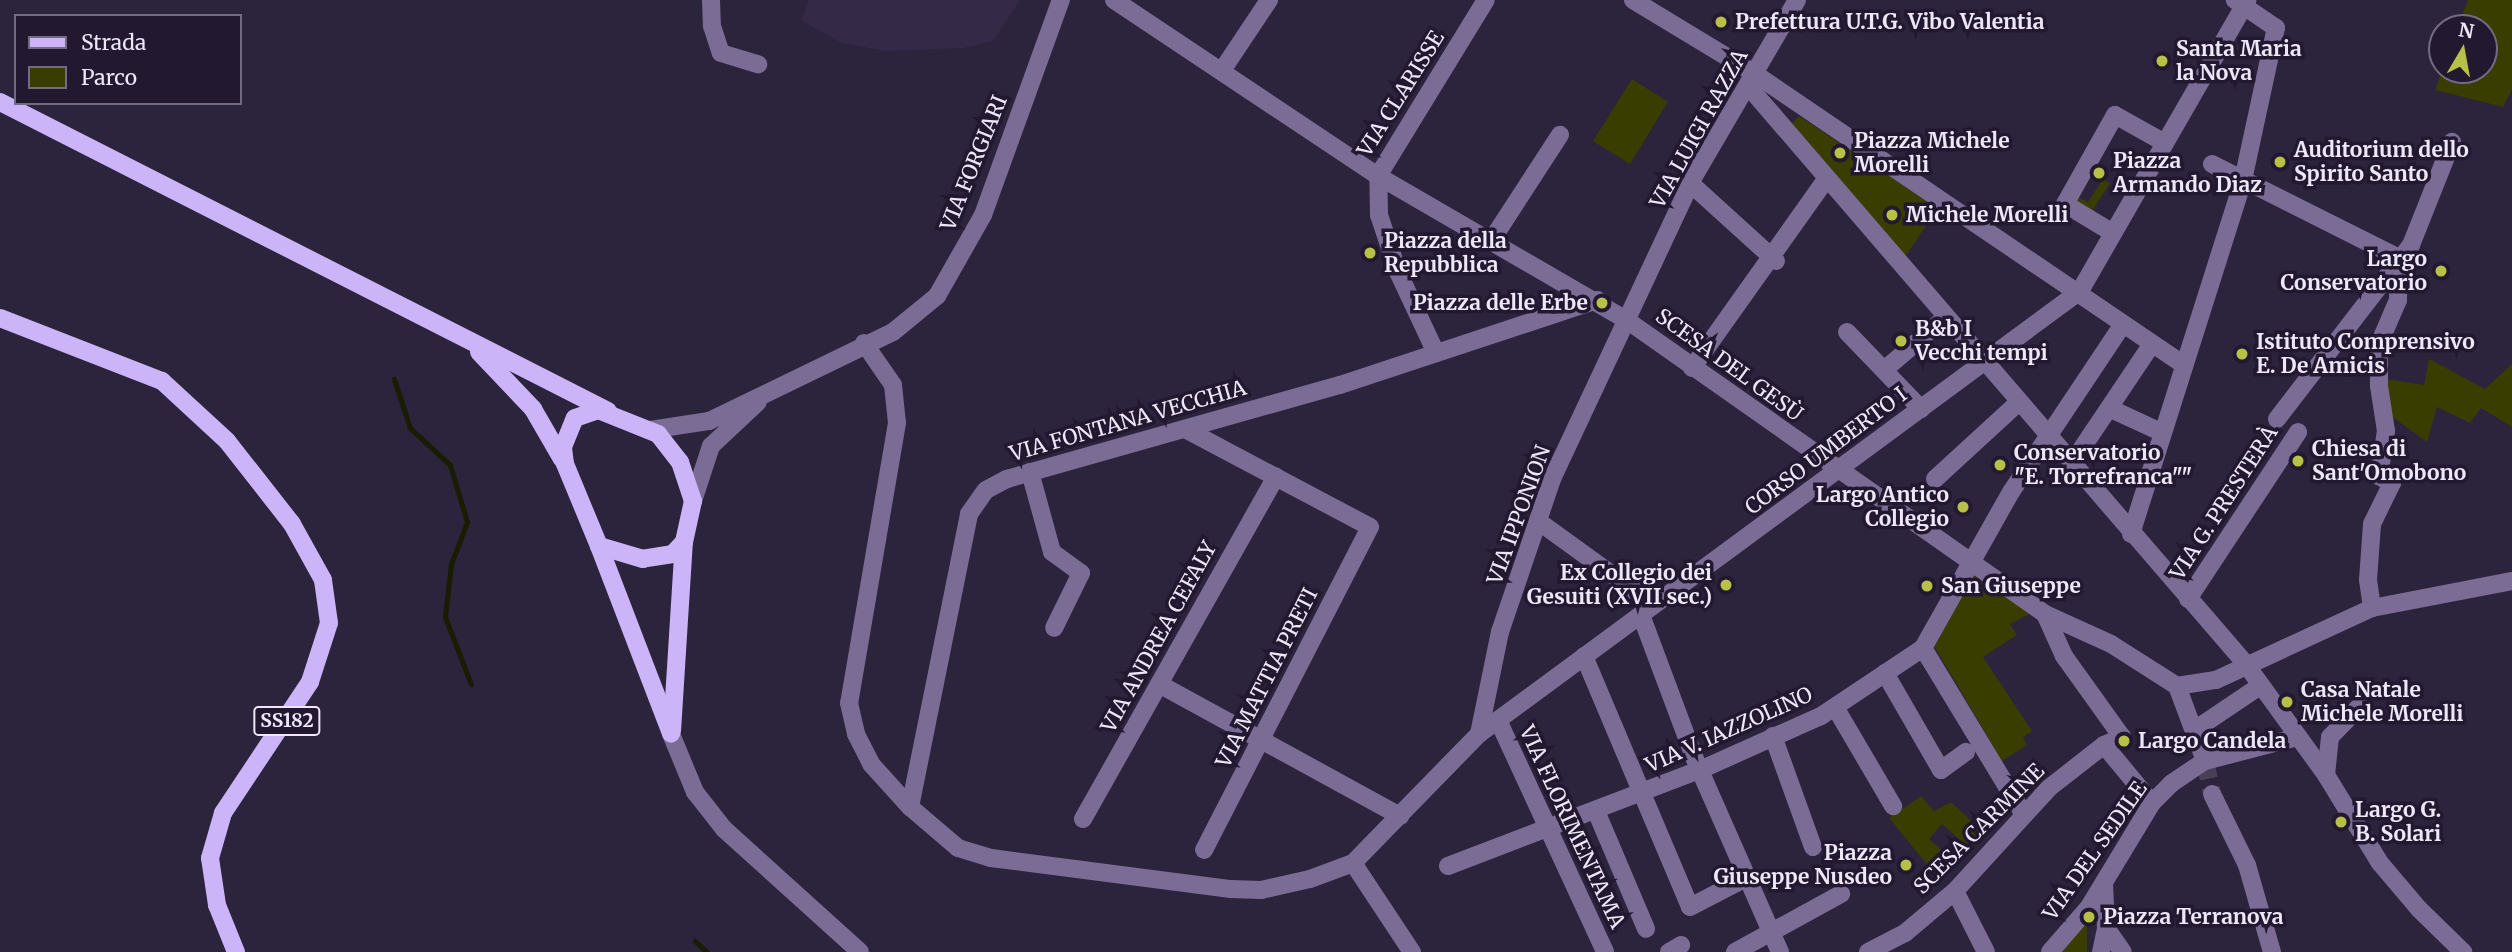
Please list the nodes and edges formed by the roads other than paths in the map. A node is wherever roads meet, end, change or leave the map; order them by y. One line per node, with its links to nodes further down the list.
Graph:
1 (711, 0): 11 (street)
2 (1061, 0): 34 (street, VIA FORGIARI)
3 (1269, 0): 10 (street)
4 (1486, 0): 18 (street, VIA CLARISSE)
5 (1633, 0): 12 (street)
6 (1797, 0): 12 (street, VIA LUIGI RAZZA)
7 (1118, 2): 9 (street, SCESA DEL GESÙ)
8 (2242, 2): 16 (street, CORSO UMBERTO I); 20 (street)
9 (1142, 8): 18 (street, SCESA DEL GESÙ)
10 (1227, 63)
11 (758, 64)
12 (1751, 80): 19 (street); 21 (street, VIA LUIGI RAZZA); 26 (street)
13 (0, 102): 33 (main road)
14 (1560, 135): 23 (street)
15 (2452, 142): 25 (street)
16 (2165, 143): 22 (street, CORSO UMBERTO I); 22 (street)
17 (2213, 164): 20 (street)
18 (1378, 176): 23 (street, SCESA DEL GESÙ); 36 (street)
19 (1827, 178): 24 (street); 28 (street)
20 (2243, 180): 25 (street); 38 (street)
21 (1690, 183): 24 (street); 30 (street, VIA LUIGI RAZZA)
22 (2113, 233): 26 (street, CORSO UMBERTO I)
23 (1493, 238): 27 (street, SCESA DEL GESÙ)
24 (1773, 258): 39 (street)
25 (2399, 258): 46 (street); 66 (street)
26 (2080, 291): 31 (street); 37 (street, CORSO UMBERTO I)
27 (1597, 300): 30 (street, SCESA DEL GESÙ); 36 (street, VIA FONTANA VECCHIA)
28 (1946, 317): 37 (street); 40 (street)
29 (0, 318): 112 (main road, SS182)
30 (1628, 321): 39 (street, SCESA DEL GESÙ); 59 (street, VIA IPPONION)
31 (2123, 324): 35 (street); 51 (street, VIA V. IAZZOLINO)
32 (1847, 332): 40 (street)
33 (458, 333): 45 (main road); 53 (main road)
34 (864, 343): 41 (street, VIA FORGIARI); 95 (street)
35 (2152, 344): 38 (street); 44 (street)
36 (1436, 354): 47 (street, VIA FONTANA VECCHIA)
37 (1984, 362): 42 (street); 43 (street, CORSO UMBERTO I)
38 (2184, 365): 50 (street)
39 (1692, 368): 54 (street, SCESA DEL GESÙ)
40 (1884, 370): 43 (street)
41 (777, 385): 48 (street); 58 (street)
42 (2019, 402): 51 (street); 57 (street)
43 (1920, 409): 54 (street, CORSO UMBERTO I)
44 (2111, 409): 50 (street); 52 (street)
45 (608, 411): 48 (main road); 53 (main road)
46 (2277, 419)
47 (1185, 429): 55 (street, VIA FONTANA VECCHIA); 56 (street)
48 (650, 430): 58 (main road)
49 (2298, 432): 65 (street, VIA G. PRESTERÀ)
50 (2163, 433): 60 (street)
51 (2048, 437): 52 (street); 63 (street, VIA V. IAZZOLINO)
52 (2072, 463): 60 (street)
53 (565, 464): 62 (main road)
54 (1838, 471): 63 (street, SCESA DEL GESÙ); 67 (street, CORSO UMBERTO I)
55 (1030, 472): 69 (street); 95 (street, VIA FONTANA VECCHIA)
56 (1276, 477): 74 (street, VIA ANDREA CEFALY); 85 (street, VIA MATTIA PRETI)
57 (1936, 479)
58 (692, 501): 61 (main road)
59 (1538, 521): 67 (street); 82 (street, VIA IPPONION)
60 (2131, 534): 65 (street)
61 (684, 542): 62 (main road); 81 (main road)
62 (599, 546): 81 (main road)
63 (1971, 562): 68 (street, SCESA DEL GESÙ); 70 (street, VIA V. IAZZOLINO)
64 (2512, 581): 66 (street)
65 (2188, 599): 72 (street)
66 (2372, 608): 72 (street)
67 (1648, 610): 71 (street, CORSO UMBERTO I); 89 (street)
68 (2045, 614): 75 (street, SCESA DEL GESÙ); 86 (street, SCESA CARMINE)
69 (1054, 628)
70 (1923, 648): 73 (street, VIA V. IAZZOLINO); 97 (street)
71 (1584, 656): 79 (street, CORSO UMBERTO I); 91 (street)
72 (2245, 663): 75 (street); 76 (street)
73 (1885, 673): 78 (street, VIA V. IAZZOLINO); 87 (street)
74 (1159, 684): 85 (street); 99 (street, VIA ANDREA CEFALY)
75 (2176, 686): 80 (street)
76 (2260, 687): 80 (street); 84 (street)
77 (2360, 706): 90 (street)
78 (1835, 707): 83 (street, VIA V. IAZZOLINO); 94 (street)
79 (1498, 720): 82 (street, CORSO UMBERTO I); 100 (street, VIA FLORIMENTAMA)
80 (2196, 729): 88 (street)
81 (671, 734): 113 (street)
82 (1479, 734): 98 (street, CORSO UMBERTO I)
83 (1773, 736): 89 (street, VIA V. IAZZOLINO); 101 (street)
84 (2298, 737): 88 (street, VIA DEL SEDILE); 90 (street)
85 (1262, 740): 98 (street); 102 (street, VIA MATTIA PRETI)
86 (2104, 745): 93 (street); 97 (street, SCESA CARMINE)
87 (1966, 752)
88 (2204, 761): 93 (street, VIA DEL SEDILE)
89 (1700, 770): 91 (street, VIA V. IAZZOLINO); 105 (street)
90 (2326, 775): 124 (street)
91 (1643, 792): 96 (street, VIA V. IAZZOLINO); 105 (street)
92 (2212, 794): 123 (street)
93 (2152, 803): 106 (street, VIA DEL SEDILE)
94 (1893, 806)
95 (909, 807): 103 (street)
96 (1596, 811): 100 (street, VIA V. IAZZOLINO); 110 (street)
97 (2024, 815): 107 (street, SCESA CARMINE)
98 (1400, 816): 103 (street, CORSO UMBERTO I)
99 (1083, 818)
100 (1549, 829): 104 (street, VIA V. IAZZOLINO); 115 (street, VIA FLORIMENTAMA)
101 (1813, 847)
102 (1204, 850)
103 (1353, 863): 114 (street)
104 (1448, 866)
105 (1746, 878): 111 (street)
106 (2104, 883): 109 (street); 120 (street, VIA DEL SEDILE)
107 (1955, 891): 118 (street, SCESA CARMINE); 119 (street)
108 (1841, 894): 111 (street)
109 (2106, 928): 121 (street); 122 (street)
110 (1646, 929)
111 (1771, 932): 116 (street); 117 (street)
112 (236, 952)
113 (860, 952)
114 (1412, 952)
115 (1605, 952)
116 (1735, 952)
117 (1780, 952)
118 (1868, 952)
119 (1986, 952)
120 (2050, 952)
121 (2101, 952)
122 (2123, 952)
123 (2272, 952)
124 (2463, 952)

